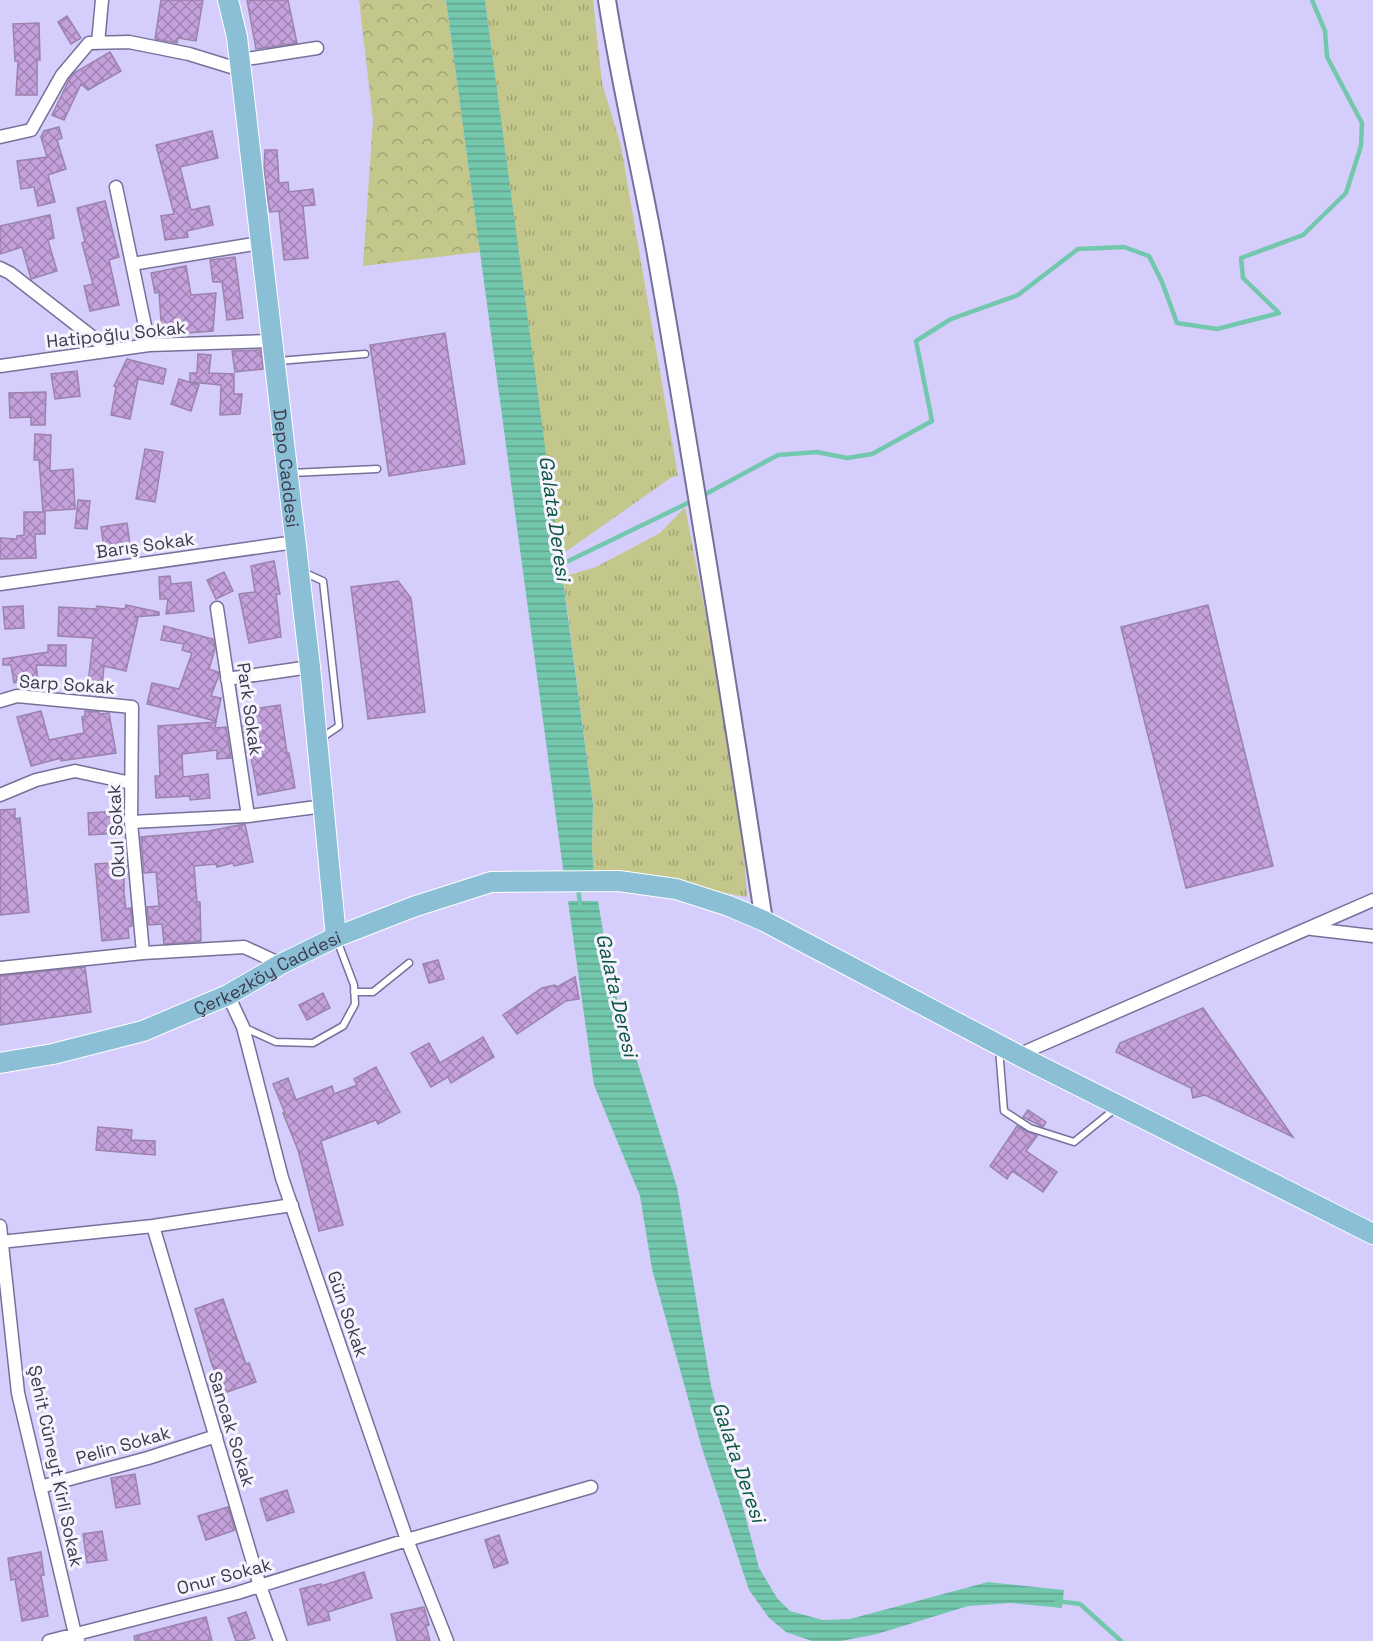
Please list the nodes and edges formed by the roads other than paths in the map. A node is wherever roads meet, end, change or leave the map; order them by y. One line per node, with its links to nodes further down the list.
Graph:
1 (102, 0): 4 (street)
2 (228, 0): 6 (main road, Depo Caddesi)
3 (607, 0): 35 (street)
4 (98, 43): 6 (street); 7 (street)
5 (316, 48): 6 (street)
6 (240, 65): 9 (main road, Depo Caddesi)
7 (0, 137)
8 (116, 188): 10 (street)
9 (260, 243): 10 (street); 12 (main road, Depo Caddesi)
10 (132, 264): 13 (street)
11 (0, 268): 14 (street)
12 (272, 341): 13 (street, Hatipoğlu Sokak); 16 (main road, Depo Caddesi)
13 (149, 345): 14 (street, Hatipoğlu Sokak)
14 (109, 350): 17 (street, Hatipoğlu Sokak)
15 (364, 354): 16 (lane)
16 (274, 361): 19 (main road, Depo Caddesi)
17 (0, 366)
18 (377, 469): 19 (lane)
19 (287, 473): 20 (main road, Depo Caddesi)
20 (295, 542): 21 (main road, Depo Caddesi); 22 (street, Barış Sokak)
21 (298, 569): 24 (main road, Depo Caddesi); 28 (lane)
22 (0, 584)
23 (217, 608): 25 (street, Park Sokak)
24 (310, 667): 25 (street); 28 (main road, Depo Caddesi)
25 (228, 679): 32 (street, Park Sokak)
26 (0, 701): 27 (street, Sarp Sokak)
27 (132, 707): 29 (street, Okul Sokak)
28 (317, 741): 31 (main road, Depo Caddesi)
29 (131, 783): 30 (street); 33 (street, Okul Sokak)
30 (0, 795)
31 (324, 806): 32 (street); 38 (main road, Depo Caddesi)
32 (248, 816): 33 (street)
33 (131, 822): 39 (street, Okul Sokak)
34 (1373, 900): 36 (street)
35 (764, 921): 38 (main road, Çerkezköy Caddesi); 46 (main road, Çerkezköy Caddesi)
36 (1310, 929): 37 (street); 47 (street)
37 (1373, 936)
38 (336, 937): 41 (main road, Çerkezköy Caddesi); 43 (lane)
39 (142, 953): 41 (street); 42 (street)
40 (409, 963): 43 (lane)
41 (281, 964): 44 (main road, Çerkezköy Caddesi)
42 (0, 968)
43 (354, 992): 45 (lane)
44 (228, 995): 45 (street, Gün Sokak); 48 (main road, Çerkezköy Caddesi)
45 (243, 1027): 50 (street, Gün Sokak)
46 (999, 1045): 47 (main road, Çerkezköy Caddesi); 49 (lane)
47 (1018, 1055): 49 (main road, Çerkezköy Caddesi)
48 (0, 1063)
49 (1119, 1106): 53 (main road, Çerkezköy Caddesi)
50 (292, 1205): 52 (street); 58 (street, Gün Sokak)
51 (0, 1226): 54 (street, Şehit Cüneyt Kirli Sokak)
52 (153, 1226): 54 (street); 55 (street, Sancak Sokak)
53 (1373, 1233)
54 (1, 1242): 56 (street, Şehit Cüneyt Kirli Sokak)
55 (216, 1436): 56 (street, Pelin Sokak); 59 (street, Sancak Sokak)
56 (40, 1487): 60 (street, Şehit Cüneyt Kirli Sokak)
57 (591, 1487): 58 (street, Onur Sokak)
58 (407, 1540): 59 (street, Onur Sokak); 63 (street, Gün Sokak)
59 (260, 1586): 60 (street, Onur Sokak); 62 (street, Sancak Sokak)
60 (76, 1637): 61 (street, Onur Sokak)
61 (49, 1641)
62 (280, 1641)
63 (447, 1641)

